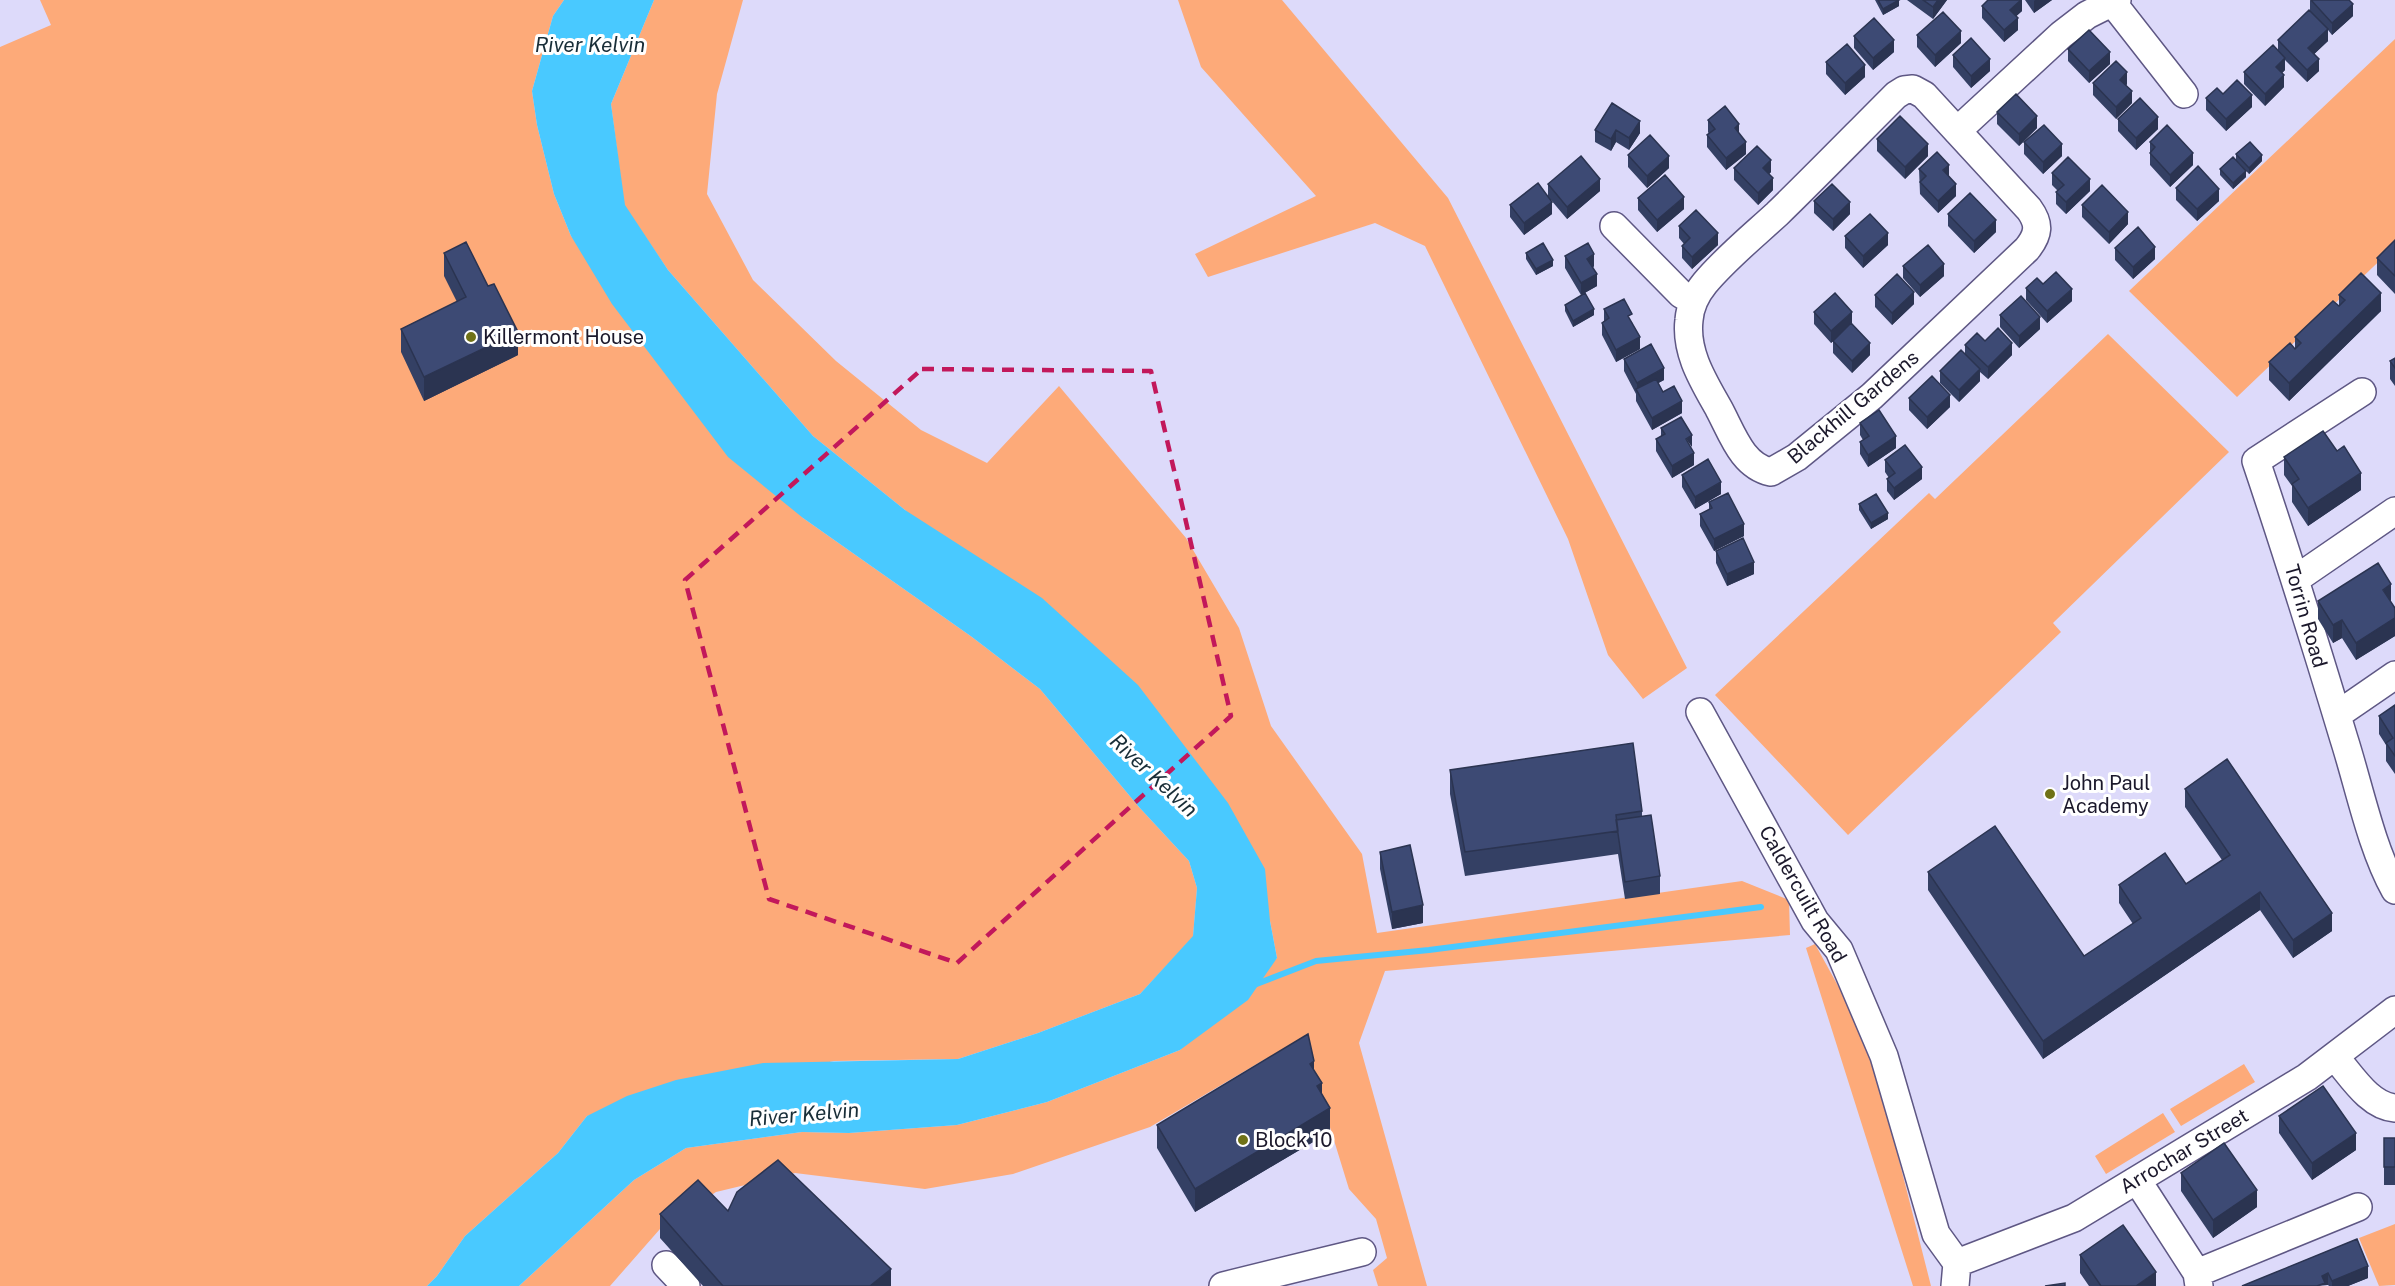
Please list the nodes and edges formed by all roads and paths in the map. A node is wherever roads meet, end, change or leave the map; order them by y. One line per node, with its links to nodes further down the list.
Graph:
1 (2114, 1): 2 (street); 3 (street)
2 (2184, 94)
3 (1957, 130): 5 (street, Blackhill Gardens); 5 (street, Blackhill Gardens)
4 (1614, 226): 5 (street)
5 (1693, 301)
6 (2362, 392): 8 (street, Torrin Road)
7 (2395, 511): 8 (street)
8 (2296, 579): 11 (street, Torrin Road)
9 (2395, 675): 11 (street)
10 (1700, 712): 21 (street, Caldercuilt Road)
11 (2337, 715): 12 (street, Torrin Road)
12 (2384, 827): 13 (street, Torrin Road)
13 (2395, 890)
14 (2395, 1010): 15 (street, Arrochar Street)
15 (2335, 1057): 16 (street); 17 (street, Arrochar Street)
16 (2395, 1108)
17 (2137, 1180): 21 (street, Arrochar Street); 22 (street)
18 (2358, 1207): 22 (street)
19 (1362, 1252): 24 (street)
20 (666, 1265): 23 (street)
21 (1956, 1275)
22 (2198, 1280)
23 (686, 1286)
24 (1223, 1286)

